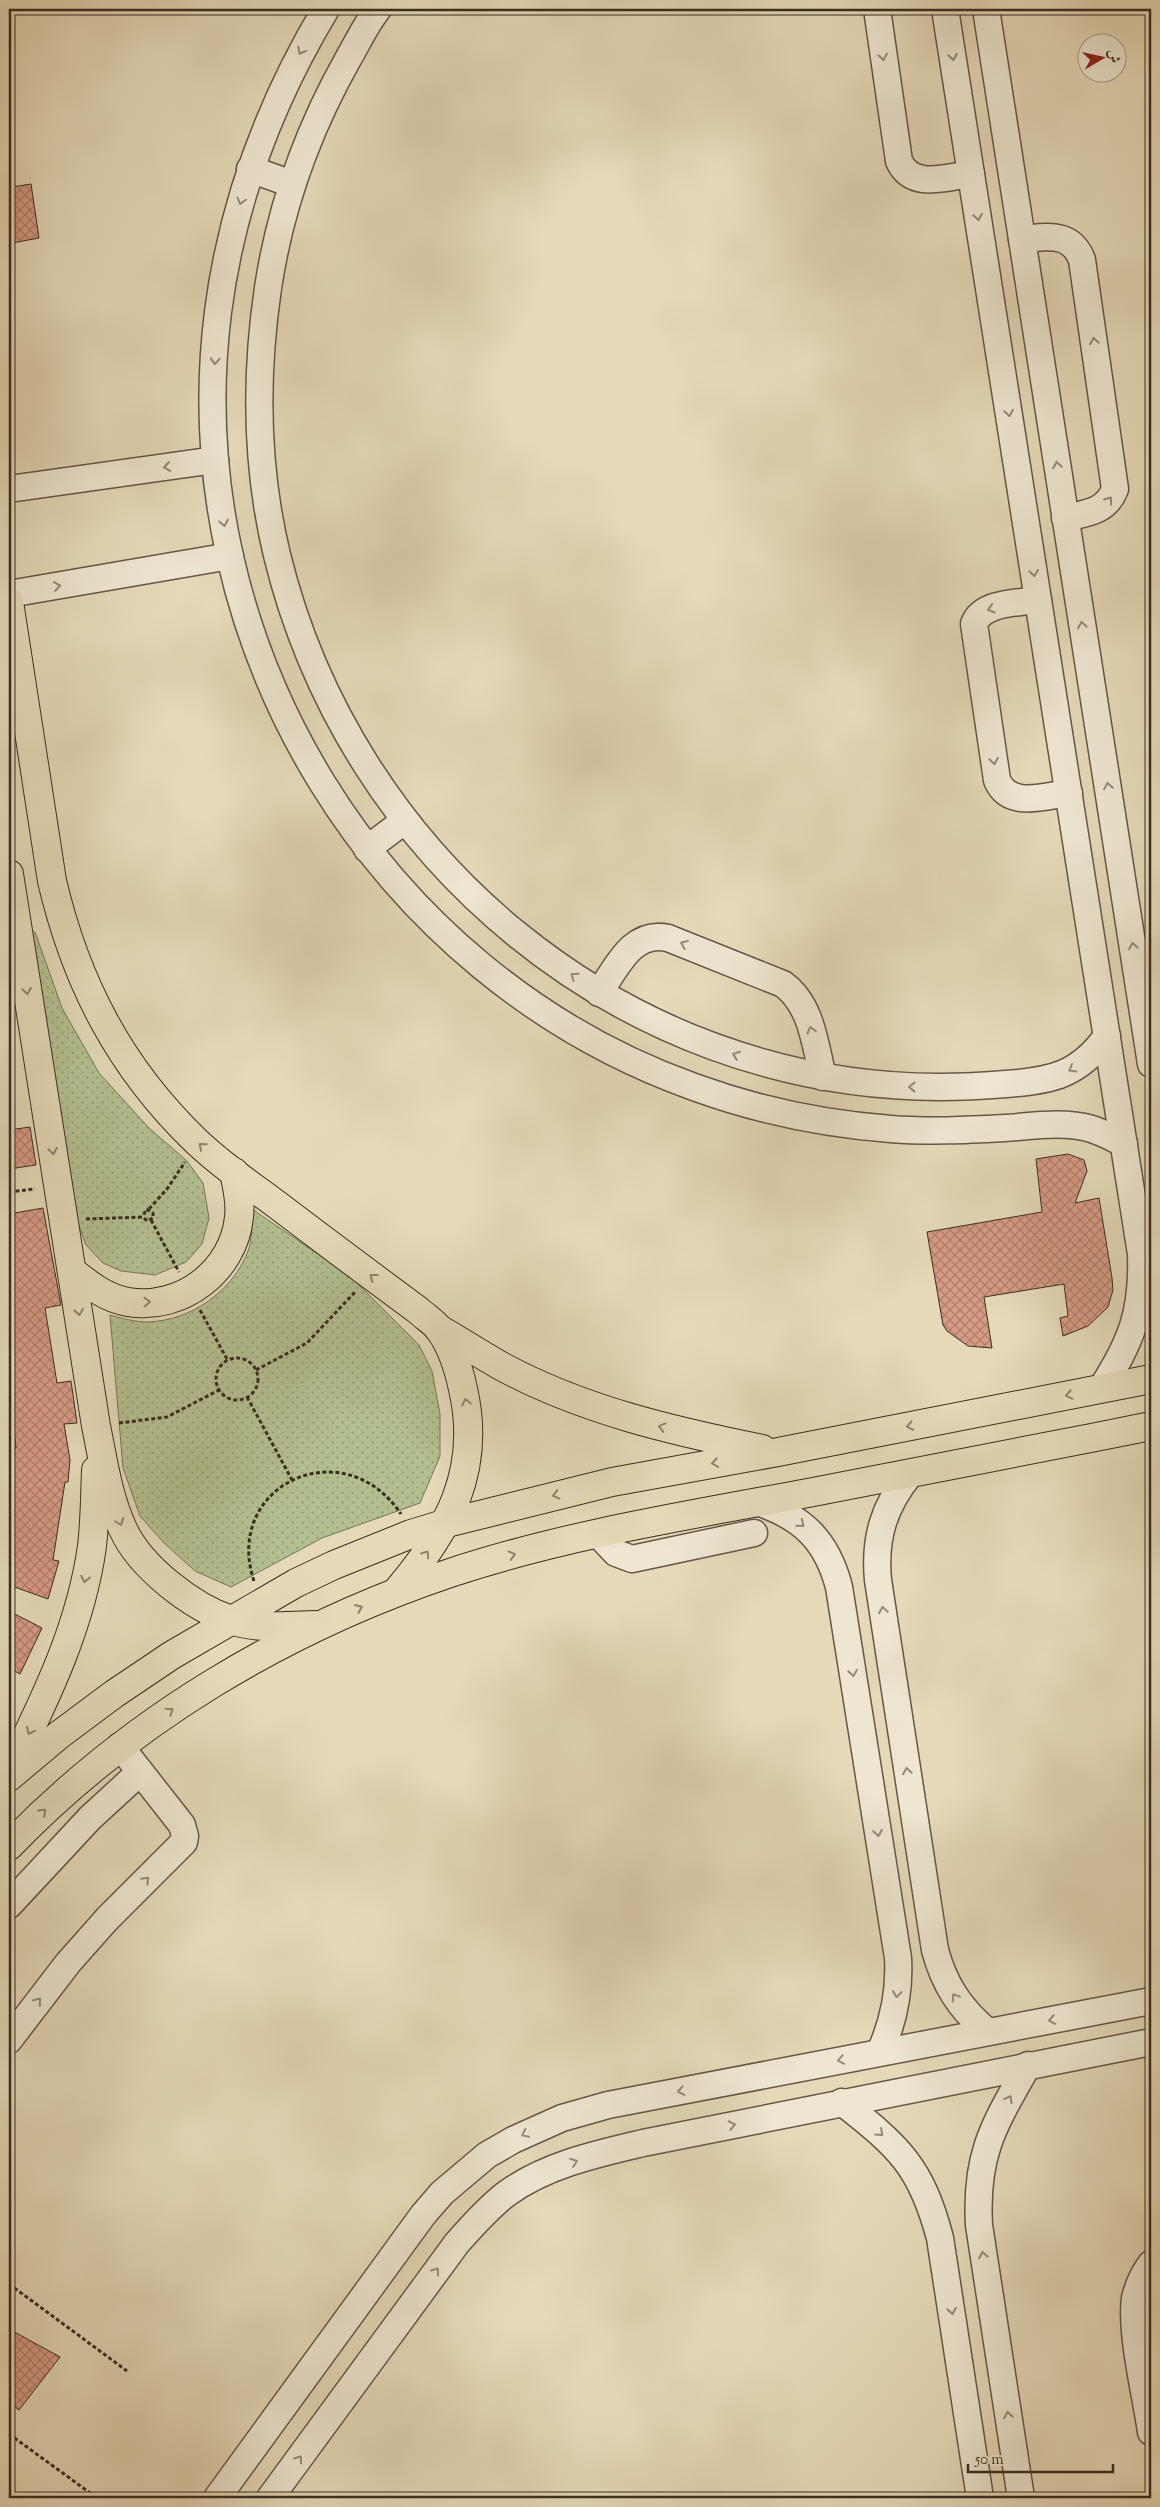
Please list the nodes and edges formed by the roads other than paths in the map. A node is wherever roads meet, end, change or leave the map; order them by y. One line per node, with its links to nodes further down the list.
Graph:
1 (326, 9): 6 (street, one-way to 6)
2 (378, 9): 8 (street)
3 (877, 9): 7 (street, one-way to 7)
4 (946, 9): 7 (street, one-way to 7)
5 (987, 10): 9 (street)
6 (250, 169): 8 (street); 12 (street, one-way to 12)
7 (971, 174): 11 (street, one-way to 11)
8 (292, 184): 20 (street)
9 (1022, 239): 10 (street); 14 (street, one-way to 9)
10 (1042, 365): 11 (street); 14 (street, one-way to 10)
11 (1002, 372): 17 (street, one-way to 17)
12 (215, 460): 13 (street, one-way to 13); 15 (street, one-way to 15)
13 (9, 489)
14 (1066, 518): 25 (street, one-way to 14)
15 (230, 556): 16 (street, one-way to 15); 21 (street)
16 (9, 594)
17 (1038, 600): 19 (street); 19 (street, one-way to 19)
18 (9, 602): 28 (main road, one-way to 18)
19 (1069, 793): 24 (street)
20 (404, 821): 21 (street); 23 (street, one-way to 20)
21 (367, 850): 27 (street)
22 (9, 874): 29 (main road, one-way to 29)
23 (599, 993): 26 (street, one-way to 23); 26 (street, one-way to 23)
24 (1107, 1036): 26 (street, one-way to 26); 27 (street)
25 (1151, 1064)
26 (823, 1077)
27 (1124, 1144): 32 (street)
28 (234, 1172): 29 (main road, one-way to 28); 30 (main road, one-way to 28)
29 (72, 1271): 33 (main road, one-way to 33)
30 (439, 1329): 35 (main road, one-way to 30); 38 (main road, one-way to 30)
31 (1151, 1380): 32 (main road)
32 (1101, 1389): 35 (main road, one-way to 35)
33 (96, 1426): 42 (main road, one-way to 42); 46 (main road, one-way to 46)
34 (1151, 1426): 36 (main road)
35 (778, 1452): 38 (main road, one-way to 38)
36 (910, 1474): 37 (main road); 52 (street, one-way to 36)
37 (758, 1502): 40 (main road); 55 (street, one-way to 55)
38 (447, 1523): 41 (main road, one-way to 38); 42 (main road)
39 (754, 1533): 40 (street)
40 (598, 1534): 41 (main road, one-way to 40)
41 (396, 1592): 43 (main road, one-way to 41)
42 (231, 1620): 43 (main road); 46 (main road)
43 (320, 1625): 44 (main road, one-way to 43)
44 (120, 1746): 45 (street); 47 (main road, one-way to 44)
45 (140, 1772): 48 (street); 53 (street, one-way to 45)
46 (9, 1776)
47 (9, 1846)
48 (9, 1906)
49 (1151, 2002): 50 (street); 51 (street)
50 (1089, 2013): 52 (street, one-way to 52); 56 (street)
51 (1151, 2028)
52 (988, 2032): 55 (street)
53 (9, 2040)
54 (1151, 2042): 56 (street)
55 (880, 2052): 60 (street, one-way to 60)
56 (1098, 2052): 57 (street)
57 (1028, 2066): 58 (street); 69 (street, one-way to 57)
58 (842, 2102): 61 (street, one-way to 58); 68 (street, one-way to 68)
59 (1151, 2264): 64 (street)
60 (380, 2274): 61 (street); 62 (street)
61 (415, 2300): 63 (street)
62 (346, 2322): 63 (street); 66 (street)
63 (381, 2348): 67 (street, one-way to 63)
64 (1147, 2381): 65 (street)
65 (1151, 2432)
66 (216, 2498)
67 (270, 2498)
68 (980, 2498)
69 (1020, 2498)

